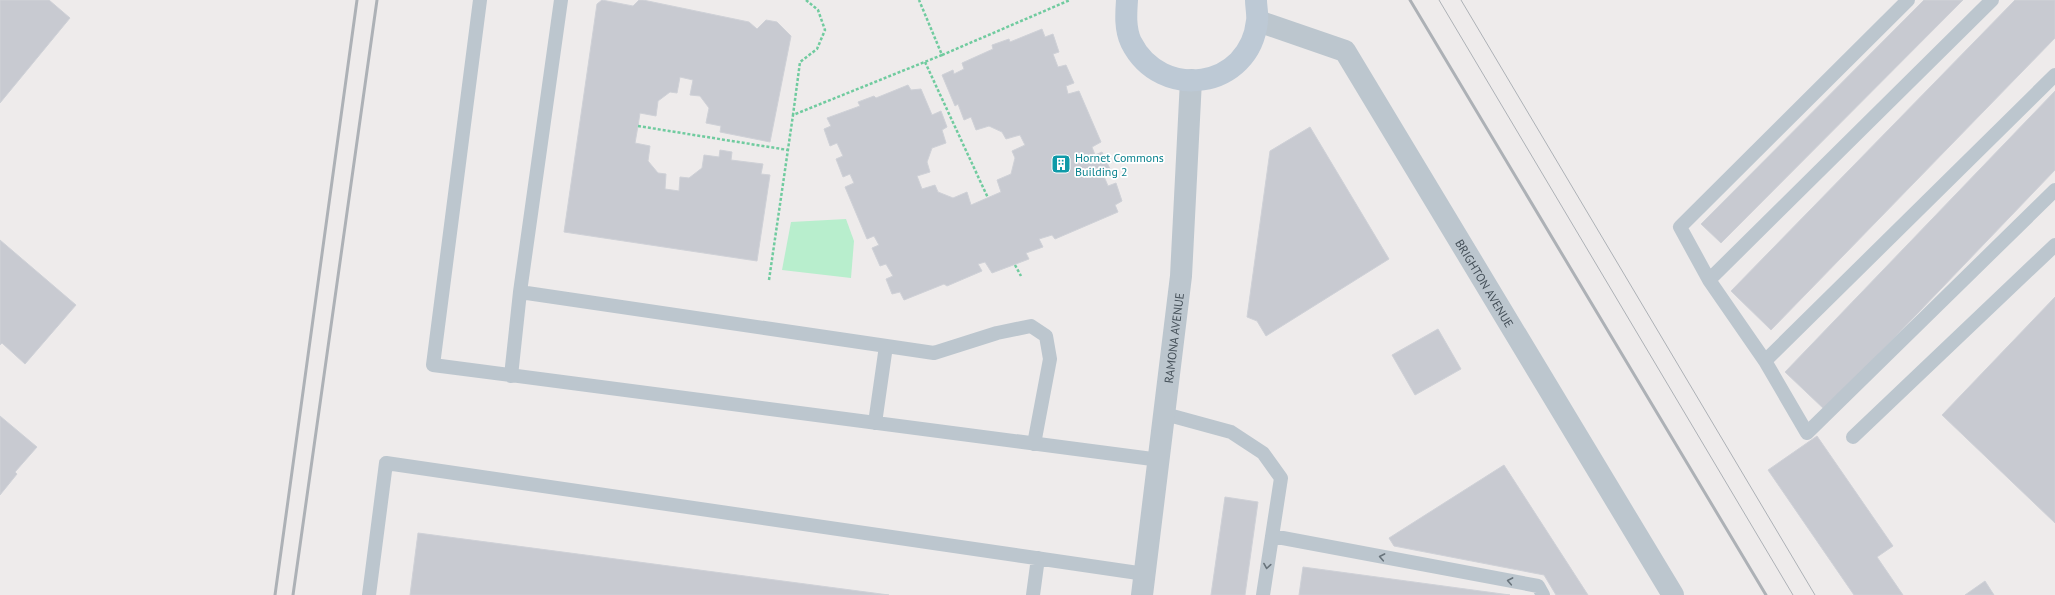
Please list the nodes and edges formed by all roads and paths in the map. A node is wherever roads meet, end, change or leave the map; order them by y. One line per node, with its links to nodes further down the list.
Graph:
1 (480, 0): 27 (lane)
2 (561, 0): 24 (lane)
3 (806, 0): 14 (path)
4 (919, 0): 10 (path)
5 (1070, 0): 10 (path)
6 (1127, 0): 13 (main road)
7 (1908, 0): 23 (lane)
8 (1992, 0): 23 (lane)
9 (1257, 10): 13 (main road); 40 (street, BRIGHTON AVENUE)
10 (942, 55): 11 (path)
11 (925, 62): 14 (path); 18 (path)
12 (2055, 75): 26 (lane)
13 (1191, 80): 28 (street, RAMONA AVENUE)
14 (793, 115): 16 (path)
15 (638, 126): 16 (path)
16 (788, 150): 22 (path)
17 (2055, 190): 26 (lane)
18 (988, 198)
19 (2055, 245): 30 (lane)
20 (1015, 265): 21 (path)
21 (1020, 276)
22 (769, 280)
23 (1709, 280): 26 (lane)
24 (520, 292): 25 (lane); 27 (lane)
25 (886, 346): 29 (lane); 31 (lane)
26 (1765, 361)
27 (511, 376): 29 (lane)
28 (1166, 414): 32 (street, RAMONA AVENUE); 33 (lane)
29 (875, 423): 31 (lane)
30 (1853, 436)
31 (1034, 444): 32 (lane)
32 (1160, 460): 35 (street, RAMONA AVENUE)
33 (1272, 536): 38 (lane, one-way to 38); 39 (lane, one-way to 33)
34 (1038, 558): 35 (lane); 36 (lane); 37 (lane)
35 (1144, 585)
36 (369, 595)
37 (1033, 595)
38 (1263, 595)
39 (1543, 595)
40 (1673, 595)

